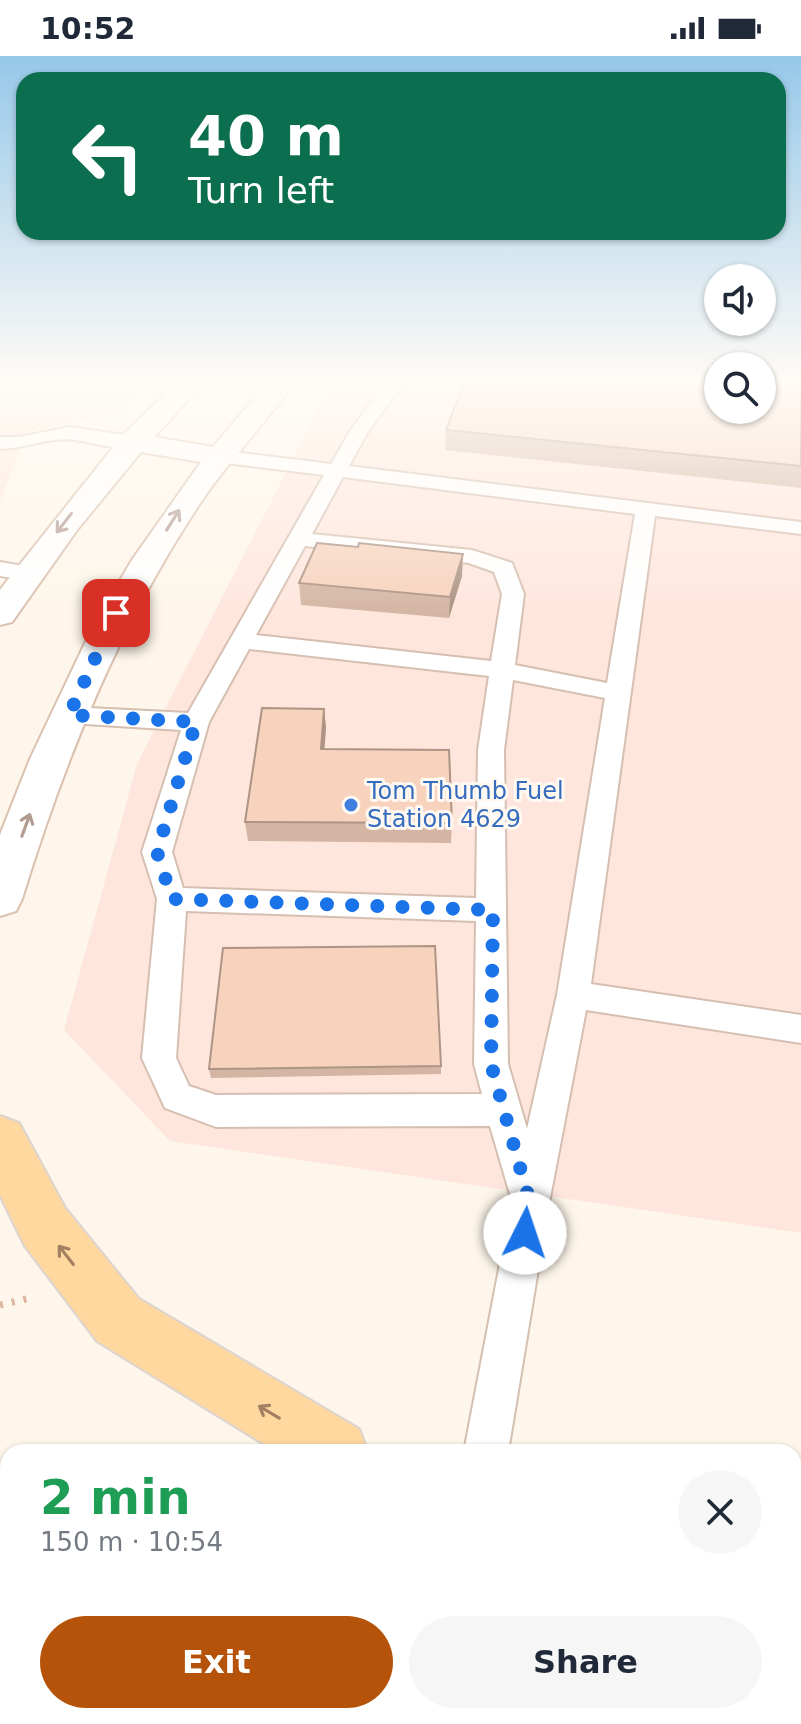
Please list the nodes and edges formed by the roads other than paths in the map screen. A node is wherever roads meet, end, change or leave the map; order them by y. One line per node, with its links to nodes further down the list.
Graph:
1 (115, 461): 9 (main road, one-way to 9)
2 (214, 461): 14 (main road, one-way to 2)
3 (256, 461): 5 (lane)
4 (342, 461): 5 (lane)
5 (336, 471): 6 (lane); 8 (lane)
6 (646, 509): 7 (lane); 13 (lane)
7 (801, 528)
8 (298, 539): 11 (lane); 12 (lane)
9 (14, 571): 10 (main road)
10 (0, 615)
11 (242, 641): 12 (lane); 15 (lane)
12 (503, 670): 13 (lane); 18 (lane)
13 (618, 693): 19 (lane)
14 (69, 715): 15 (lane); 16 (main road, one-way to 14)
15 (196, 722): 17 (lane)
16 (0, 899)
17 (172, 899): 18 (lane); 21 (lane)
18 (493, 910): 21 (lane)
19 (573, 995): 20 (lane); 23 (lane)
20 (801, 1029)
21 (503, 1110): 23 (lane)
22 (0, 1140): 24 (main road, one-way to 22)
23 (530, 1203): 25 (lane)
24 (323, 1444)
25 (487, 1444)

